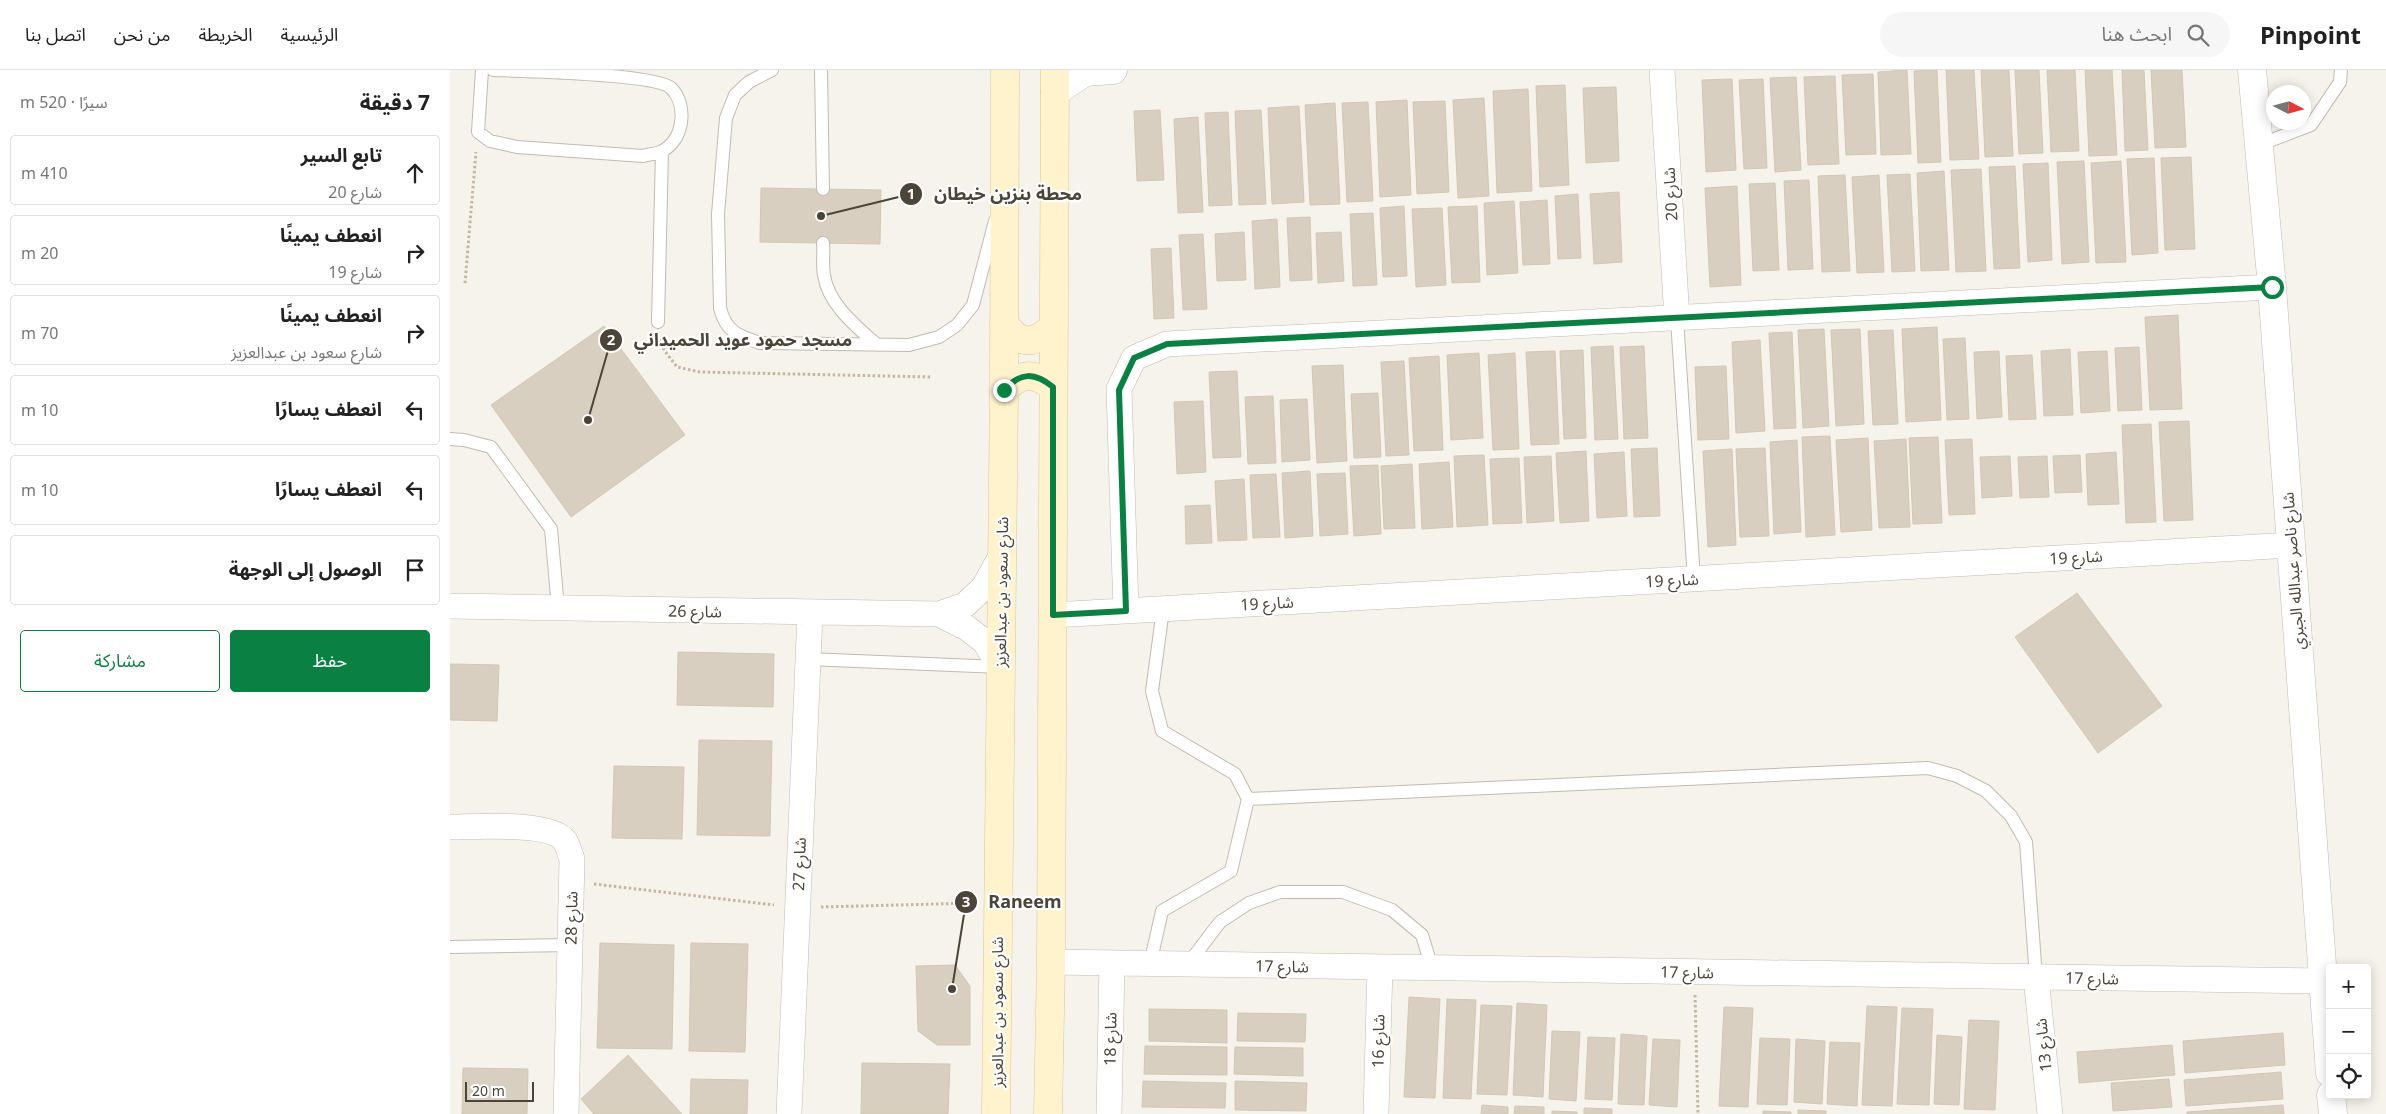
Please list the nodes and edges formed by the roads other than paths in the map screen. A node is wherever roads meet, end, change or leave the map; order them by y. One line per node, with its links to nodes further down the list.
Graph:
1 (482, 70): 13 (lane)
2 (493, 70): 13 (lane)
3 (772, 70): 22 (lane)
4 (821, 70): 15 (lane)
5 (1005, 70): 14 (main road, شارع سعود بن عبدالعزيز)
6 (1113, 70): 10 (street)
7 (1662, 70): 18 (street, شارع 20)
8 (2252, 70): 12 (street, شارع ناصر عبدالله الجبري)
9 (2342, 70): 12 (lane)
10 (1084, 71): 11 (street)
11 (1055, 81): 21 (main road)
12 (2259, 144): 17 (street, شارع ناصر عبدالله الجبري)
13 (662, 151): 19 (lane)
14 (1004, 185): 20 (main road, شارع سعود بن عبدالعزيز); 22 (lane)
15 (822, 189)
16 (823, 243): 22 (lane)
17 (2272, 287): 18 (street); 26 (street, شارع ناصر عبدالله الجبري)
18 (1677, 319): 28 (lane); 32 (street)
19 (658, 322)
20 (1004, 323): 21 (main road); 24 (main road, شارع سعود بن عبدالعزيز)
21 (1053, 327): 23 (main road)
22 (877, 345)
23 (1053, 387): 24 (main road); 35 (main road)
24 (1004, 390): 27 (main road, شارع سعود بن عبدالعزيز)
25 (450, 440): 30 (lane)
26 (2291, 545): 28 (street, شارع 19); 49 (street, شارع ناصر عبدالله الجبري)
27 (1002, 556): 34 (street, شارع 26); 37 (main road, شارع سعود بن عبدالعزيز)
28 (1694, 579): 31 (street, شارع 19)
29 (450, 606): 30 (street, شارع 26)
30 (558, 608): 33 (street, شارع 26)
31 (1163, 609): 32 (street, شارع 19); 38 (lane)
32 (1126, 611): 35 (street, شارع 19)
33 (810, 613): 34 (street, شارع 26); 36 (street, شارع 27)
34 (939, 614): 37 (street, شارع 26)
35 (1053, 615): 42 (main road)
36 (808, 659): 37 (lane); 53 (street, شارع 27)
37 (1000, 668): 54 (main road, شارع سعود بن عبدالعزيز)
38 (1248, 799): 44 (lane); 48 (lane)
39 (450, 827): 40 (street, شارع 28)
40 (570, 945): 41 (lane); 52 (street, شارع 28)
41 (450, 947)
42 (1051, 962): 43 (street, شارع 17); 55 (main road)
43 (1112, 963): 44 (street, شارع 17); 56 (street, شارع 18)
44 (1150, 964): 45 (street, شارع 17)
45 (1188, 964): 46 (street, شارع 17); 47 (lane)
46 (1380, 967): 47 (street, شارع 17); 57 (street, شارع 16)
47 (1432, 968): 48 (street, شارع 17)
48 (2036, 977): 49 (street, شارع 17); 58 (street, شارع 13)
49 (2323, 981): 50 (street, شارع ناصر عبدالله الجبري)
50 (2329, 1054)
51 (2331, 1099): 59 (street)
52 (566, 1114)
53 (789, 1114)
54 (996, 1114)
55 (1048, 1114)
56 (1109, 1114)
57 (1376, 1114)
58 (2050, 1114)
59 (2333, 1114)

